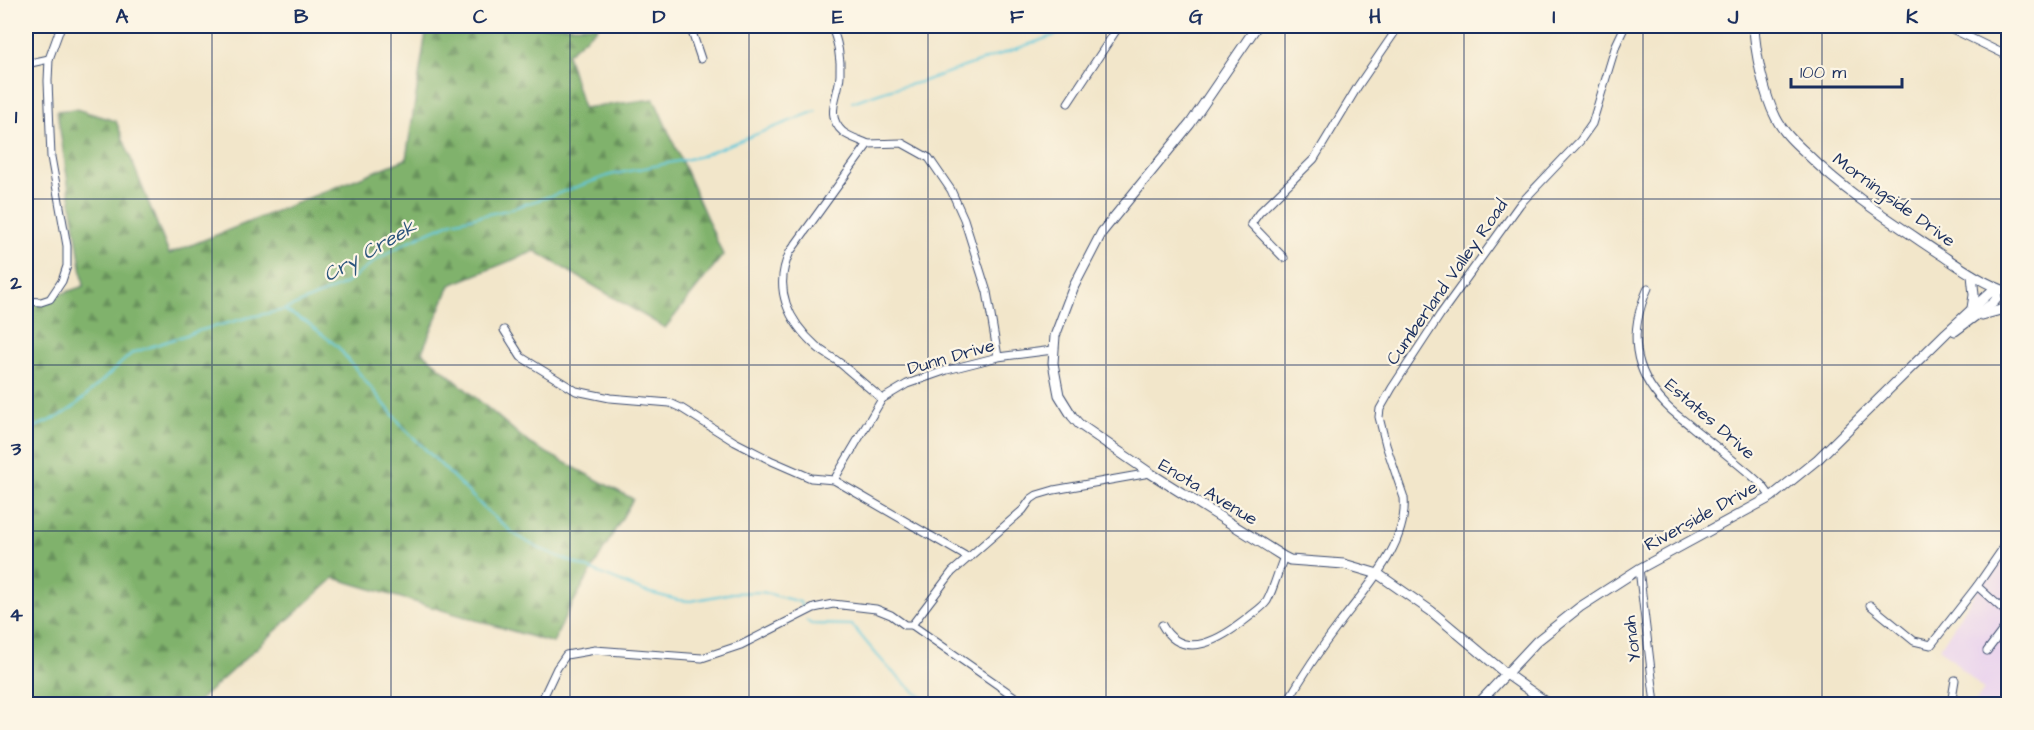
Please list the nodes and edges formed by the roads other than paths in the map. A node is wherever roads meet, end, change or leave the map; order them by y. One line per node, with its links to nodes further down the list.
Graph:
1 (61, 26): 11 (street)
2 (690, 26): 12 (street)
3 (831, 26): 15 (street)
4 (1119, 26): 14 (street)
5 (1257, 26): 27 (street)
6 (1399, 26): 16 (street)
7 (1625, 26): 37 (street, Cumberland Valley Road)
8 (1754, 26): 17 (street, Morningside Drive)
9 (1946, 26): 10 (street)
10 (2008, 56)
11 (49, 59): 13 (street); 21 (street)
12 (701, 59)
13 (26, 64)
14 (1068, 103)
15 (868, 144): 28 (street); 29 (street)
16 (1284, 258)
17 (1972, 275): 19 (street, Morningside Drive); 23 (street)
18 (1648, 288): 32 (street, Estates Drive)
19 (1995, 288): 20 (street); 23 (street, Riverside Drive); 24 (street, Riverside Drive)
20 (2008, 292)
21 (26, 301)
22 (2008, 308): 24 (street)
23 (1972, 309): 26 (street, Riverside Drive)
24 (1972, 319): 26 (street, Riverside Drive)
25 (504, 330): 31 (street)
26 (1933, 348): 32 (street, Riverside Drive)
27 (1053, 350): 28 (street, Dunn Drive); 30 (street)
28 (998, 357): 29 (street, Dunn Drive)
29 (882, 399): 31 (street, Dunn Drive)
30 (1150, 473): 34 (street, Enota Avenue); 35 (street, Enota Avenue)
31 (834, 480): 35 (street)
32 (1771, 497): 36 (street, Riverside Drive)
33 (2008, 542): 38 (street)
34 (1284, 557): 37 (street, Enota Avenue); 43 (street)
35 (969, 558): 42 (street, Enota Avenue)
36 (1639, 569): 45 (street, Riverside Drive); 52 (street, Yonah)
37 (1378, 574): 45 (street, Enota Avenue); 49 (street, Cumberland Valley Road)
38 (1977, 586): 39 (street); 40 (street)
39 (1870, 605)
40 (2008, 614)
41 (2008, 623): 44 (street)
42 (912, 625): 47 (street); 48 (street)
43 (1162, 625)
44 (1987, 651)
45 (1505, 673): 50 (street, Riverside Drive); 51 (street, Enota Avenue)
46 (1955, 680): 53 (street)
47 (540, 705)
48 (1025, 705)
49 (1286, 705)
50 (1478, 705)
51 (1549, 705)
52 (1655, 705)
53 (1950, 705)

